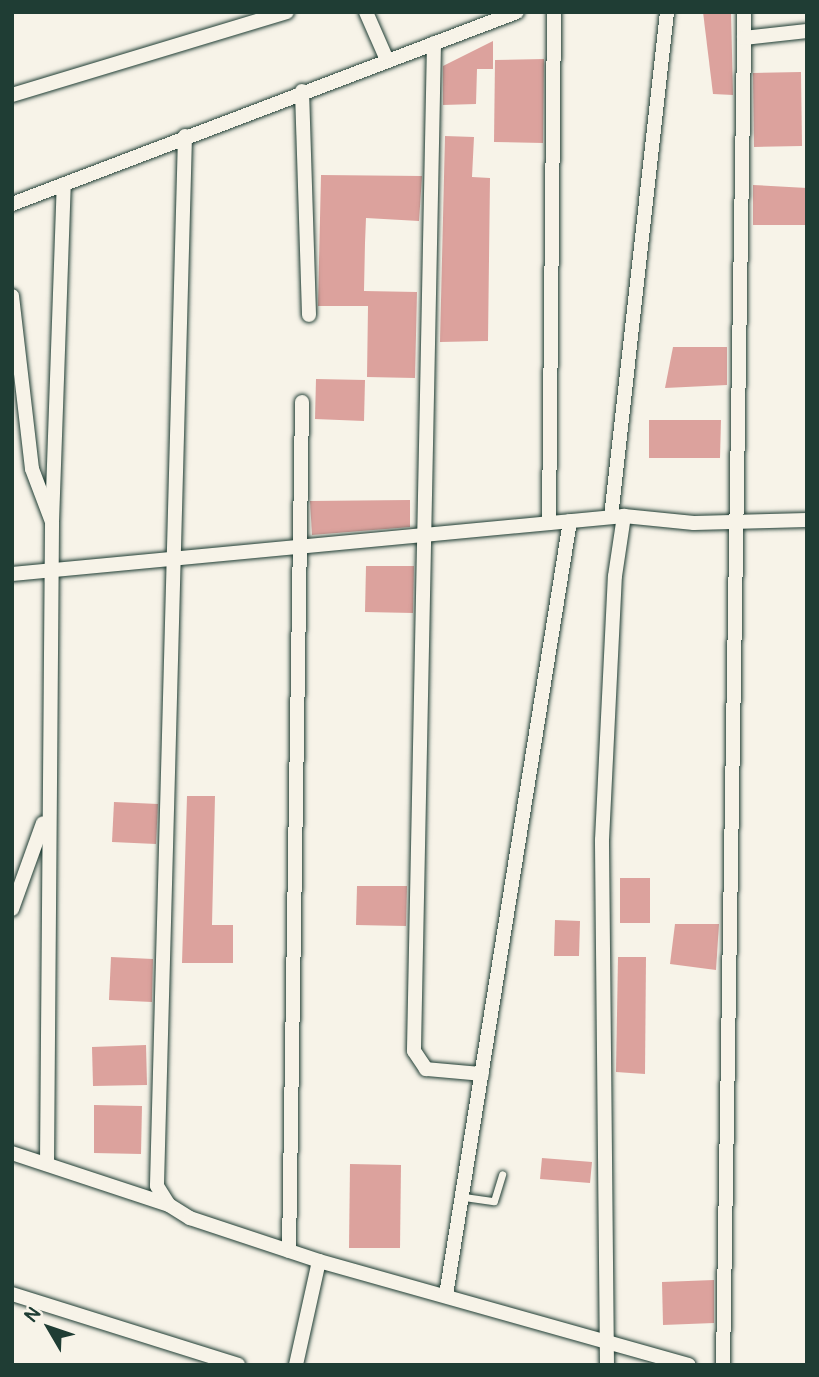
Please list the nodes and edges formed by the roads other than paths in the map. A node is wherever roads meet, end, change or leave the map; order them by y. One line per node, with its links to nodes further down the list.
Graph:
1 (287, 12): 12 (street)
2 (366, 12): 10 (street)
3 (517, 12): 9 (street)
4 (554, 12): 24 (street)
5 (667, 12): 19 (street)
6 (744, 12): 8 (street)
7 (807, 31): 8 (street)
8 (744, 38): 23 (street)
9 (434, 43): 10 (street); 25 (street)
10 (387, 60): 11 (street)
11 (302, 91): 13 (street); 17 (street)
12 (12, 95)
13 (185, 136): 14 (street); 27 (street)
14 (64, 184): 15 (street); 22 (street)
15 (12, 204)
16 (12, 296): 22 (street)
17 (309, 315)
18 (302, 402): 26 (street)
19 (618, 517): 21 (street); 23 (street); 42 (street)
20 (807, 520): 23 (street)
21 (570, 521): 24 (street); 32 (street)
22 (52, 522): 28 (street)
23 (738, 522): 47 (street)
24 (549, 523): 25 (street)
25 (425, 534): 26 (street); 32 (street)
26 (299, 545): 27 (street); 38 (street)
27 (174, 555): 28 (street); 37 (street)
28 (52, 569): 29 (street); 30 (street)
29 (12, 574)
30 (47, 812): 31 (street); 34 (street)
31 (12, 909)
32 (482, 1074): 36 (street)
33 (12, 1153): 34 (street)
34 (47, 1164): 37 (street)
35 (502, 1174): 36 (lane)
36 (464, 1197): 41 (street)
37 (169, 1205): 38 (street)
38 (289, 1251): 39 (street)
39 (319, 1261): 41 (street); 44 (street)
40 (12, 1294): 43 (street)
41 (446, 1295): 42 (street)
42 (607, 1340): 45 (street); 46 (street)
43 (238, 1365)
44 (296, 1365)
45 (607, 1365)
46 (688, 1365)
47 (723, 1365)

